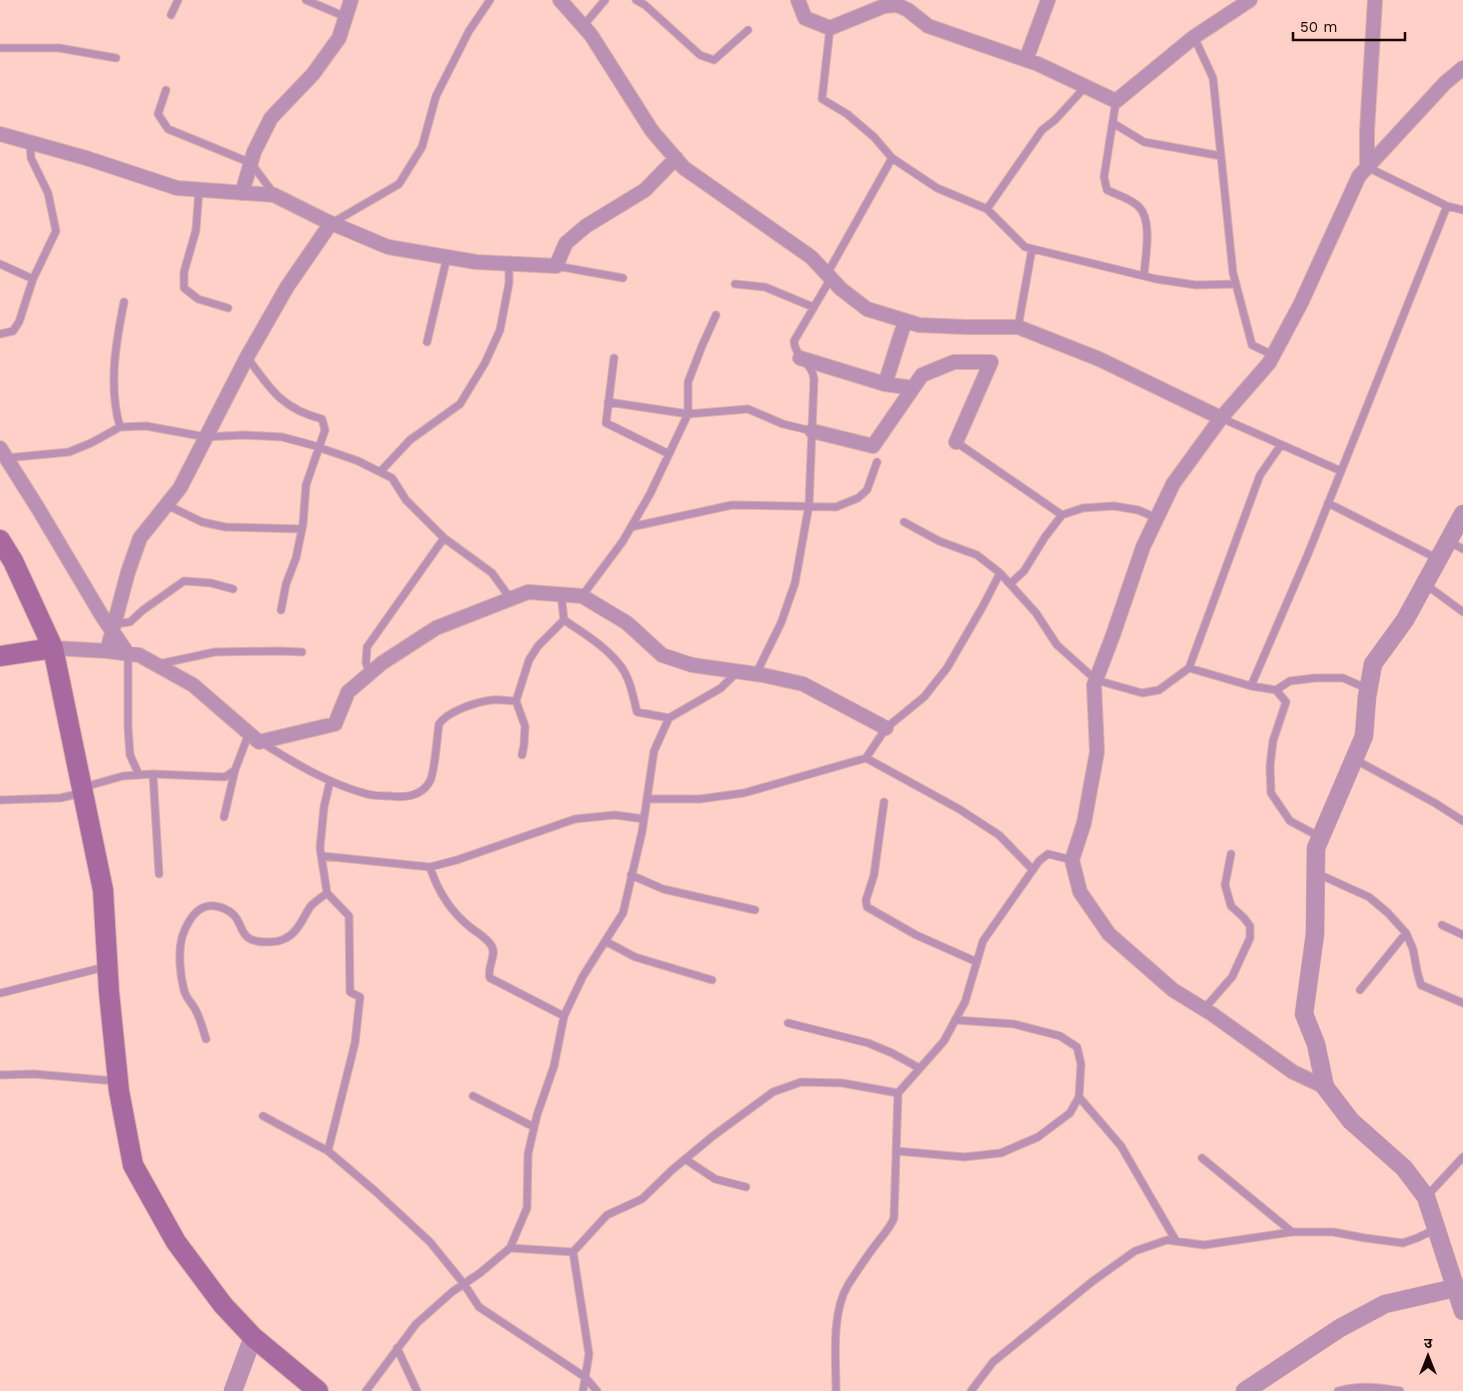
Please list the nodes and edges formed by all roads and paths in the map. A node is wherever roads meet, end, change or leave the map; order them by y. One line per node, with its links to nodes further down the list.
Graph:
1 (178, 0): 12 (lane)
2 (306, 0): 13 (lane)
3 (351, 0): 13 (street)
4 (560, 0): 14 (street)
5 (605, 0): 14 (lane)
6 (636, 0): 16 (lane)
7 (798, 0): 15 (street)
8 (1048, 0): 20 (street)
9 (1250, 0): 17 (street)
10 (1375, 0): 32 (street)
11 (486, 1): 39 (lane)
12 (171, 15)
13 (346, 17): 31 (street)
14 (583, 26): 29 (street)
15 (830, 28): 20 (street); 30 (lane)
16 (748, 30)
17 (1194, 37): 24 (street); 28 (lane)
18 (0, 48): 19 (lane)
19 (116, 58)
20 (1026, 60): 22 (street)
21 (1463, 68): 32 (street)
22 (1086, 86): 24 (street); 37 (lane)
23 (166, 90): 31 (lane)
24 (1116, 100): 25 (lane)
25 (1113, 123): 28 (lane); 46 (lane)
26 (0, 136): 27 (street)
27 (30, 142): 33 (street); 48 (lane)
28 (1220, 156): 50 (lane)
29 (676, 158): 44 (street); 45 (street)
30 (892, 158): 37 (lane); 45 (lane)
31 (251, 163): 34 (street); 35 (lane)
32 (1367, 167): 36 (lane); 59 (street)
33 (200, 190): 34 (street); 53 (lane)
34 (242, 193): 35 (street)
35 (274, 195): 39 (street)
36 (1447, 206): 38 (lane); 77 (lane)
37 (987, 209): 40 (lane)
38 (1463, 210)
39 (331, 223): 41 (street); 60 (street)
40 (1032, 249): 46 (lane); 56 (lane)
41 (447, 257): 43 (street); 58 (lane)
42 (0, 264): 48 (lane)
43 (509, 264): 44 (street); 78 (lane)
44 (556, 266): 47 (lane)
45 (829, 276): 52 (lane); 55 (street)
46 (1144, 276): 50 (lane)
47 (623, 278)
48 (33, 279): 57 (lane)
49 (735, 284): 52 (lane)
50 (1236, 284): 59 (lane)
51 (124, 302): 68 (lane)
52 (813, 307): 62 (lane)
53 (228, 308)
54 (716, 315): 66 (lane)
55 (905, 321): 56 (street); 63 (street)
56 (1018, 326): 67 (street)
57 (0, 334)
58 (427, 342)
59 (1273, 355): 67 (street)
60 (247, 357): 70 (street); 73 (lane)
61 (614, 358): 65 (lane)
62 (800, 358): 63 (street); 69 (lane)
63 (885, 384): 64 (street)
64 (913, 388): 69 (street); 71 (street)
65 (608, 402): 66 (lane); 75 (lane)
66 (688, 414): 69 (lane); 75 (lane)
67 (1221, 418): 72 (lane); 84 (street)
68 (120, 427): 70 (lane); 74 (lane)
69 (812, 431): 81 (lane)
70 (206, 437): 73 (lane); 80 (street)
71 (956, 442): 83 (lane)
72 (1281, 445): 77 (lane); 109 (lane)
73 (319, 447): 78 (lane); 87 (lane)
74 (3, 453): 102 (street)
75 (669, 454): 86 (lane)
76 (877, 462): 81 (lane)
77 (1341, 471): 79 (lane)
78 (380, 472): 88 (lane)
79 (1328, 502): 91 (lane); 114 (lane)
80 (167, 504): 87 (lane); 102 (street)
81 (809, 505): 86 (lane); 112 (lane)
82 (1463, 514): 90 (street)
83 (1062, 515): 84 (lane); 93 (lane)
84 (1157, 518): 113 (street)
85 (904, 522): 92 (lane)
86 (631, 527): 97 (lane)
87 (302, 528): 99 (lane)
88 (444, 538): 98 (lane); 111 (lane)
89 (0, 540): 103 (main road)
90 (1456, 545): 91 (street)
91 (1438, 559): 94 (street)
92 (1000, 573): 93 (lane); 119 (lane)
93 (1010, 584): 113 (lane)
94 (1425, 584): 100 (lane); 116 (street)
95 (233, 589): 102 (lane)
96 (560, 594): 97 (street); 98 (street); 101 (lane)
97 (582, 596): 110 (street)
98 (510, 598): 111 (street)
99 (281, 610)
100 (1463, 612)
101 (564, 620): 117 (lane); 118 (lane)
102 (113, 627): 104 (street); 106 (street)
103 (52, 648): 104 (street); 107 (main road); 128 (main road)
104 (107, 651): 106 (street)
105 (302, 652): 108 (lane)
106 (128, 654): 108 (street); 126 (lane)
107 (0, 656)
108 (157, 665): 120 (street)
109 (1189, 668): 113 (lane); 114 (lane)
110 (738, 672): 112 (street); 118 (lane)
111 (370, 673): 120 (street)
112 (756, 674): 119 (street)
113 (1096, 680): 138 (street)
114 (1251, 686): 115 (lane)
115 (1276, 690): 116 (lane); 135 (lane)
116 (1368, 690): 123 (street)
117 (516, 701): 121 (lane); 127 (lane)
118 (669, 718): 129 (lane)
119 (886, 728): 122 (lane)
120 (254, 737): 124 (lane); 127 (lane)
121 (522, 755)
122 (866, 758): 129 (lane); 140 (lane)
123 (1354, 758): 134 (lane); 135 (street)
124 (235, 770): 125 (lane); 132 (lane)
125 (153, 774): 126 (lane); 142 (lane)
126 (139, 775): 128 (lane)
127 (330, 781): 137 (lane)
128 (82, 790): 130 (lane); 151 (main road)
129 (647, 799): 133 (lane)
130 (0, 800)
131 (884, 802): 150 (lane)
132 (224, 817)
133 (644, 819): 139 (lane); 143 (lane)
134 (1463, 821)
135 (1320, 837): 141 (street)
136 (1230, 854): 156 (lane)
137 (322, 856): 139 (lane); 144 (lane)
138 (1072, 860): 140 (lane); 156 (street)
139 (430, 867): 157 (lane)
140 (1033, 870): 150 (lane)
141 (1316, 873): 147 (lane); 164 (street)
142 (159, 874)
143 (631, 875): 145 (lane); 149 (lane)
144 (327, 892): 160 (lane); 170 (lane)
145 (755, 910)
146 (1442, 925): 148 (lane)
147 (1406, 933): 153 (lane); 155 (lane)
148 (1463, 935)
149 (605, 941): 152 (lane); 157 (lane)
150 (977, 962): 158 (lane)
151 (108, 967): 154 (lane); 163 (main road)
152 (712, 980)
153 (1360, 990)
154 (0, 993)
155 (1463, 1003)
156 (1204, 1009): 164 (street)
157 (564, 1016): 169 (lane)
158 (955, 1020): 161 (lane); 167 (lane)
159 (788, 1023): 161 (lane)
160 (206, 1039)
161 (919, 1068): 165 (lane)
162 (0, 1075): 163 (lane)
163 (118, 1082): 185 (main road)
164 (1325, 1087): 176 (street)
165 (898, 1092): 171 (lane); 174 (lane)
166 (473, 1096): 169 (lane)
167 (1080, 1097): 171 (lane); 179 (lane)
168 (263, 1116): 170 (lane)
169 (534, 1127): 180 (lane)
170 (328, 1151): 182 (lane)
171 (896, 1151): 194 (lane)
172 (1463, 1157): 176 (lane)
173 (1202, 1158): 178 (lane)
174 (685, 1159): 175 (lane); 181 (lane)
175 (746, 1187)
176 (1426, 1197): 177 (street)
177 (1436, 1229): 178 (lane); 183 (street)
178 (1292, 1232): 179 (lane)
179 (1176, 1242): 195 (lane)
180 (510, 1248): 181 (lane); 182 (lane)
181 (572, 1252): 187 (lane)
182 (464, 1284): 186 (lane); 187 (lane)
183 (1455, 1288): 184 (street); 196 (street)
184 (1463, 1311)
185 (253, 1337): 188 (street); 189 (main road)
186 (397, 1348): 190 (lane); 191 (lane)
187 (585, 1377): 192 (lane); 193 (lane)
188 (233, 1391)
189 (318, 1391)
190 (366, 1391)
191 (417, 1391)
192 (583, 1391)
193 (597, 1391)
194 (836, 1391)
195 (971, 1391)
196 (1245, 1391)
197 (1338, 1391): 198 (lane)
198 (1400, 1391)

